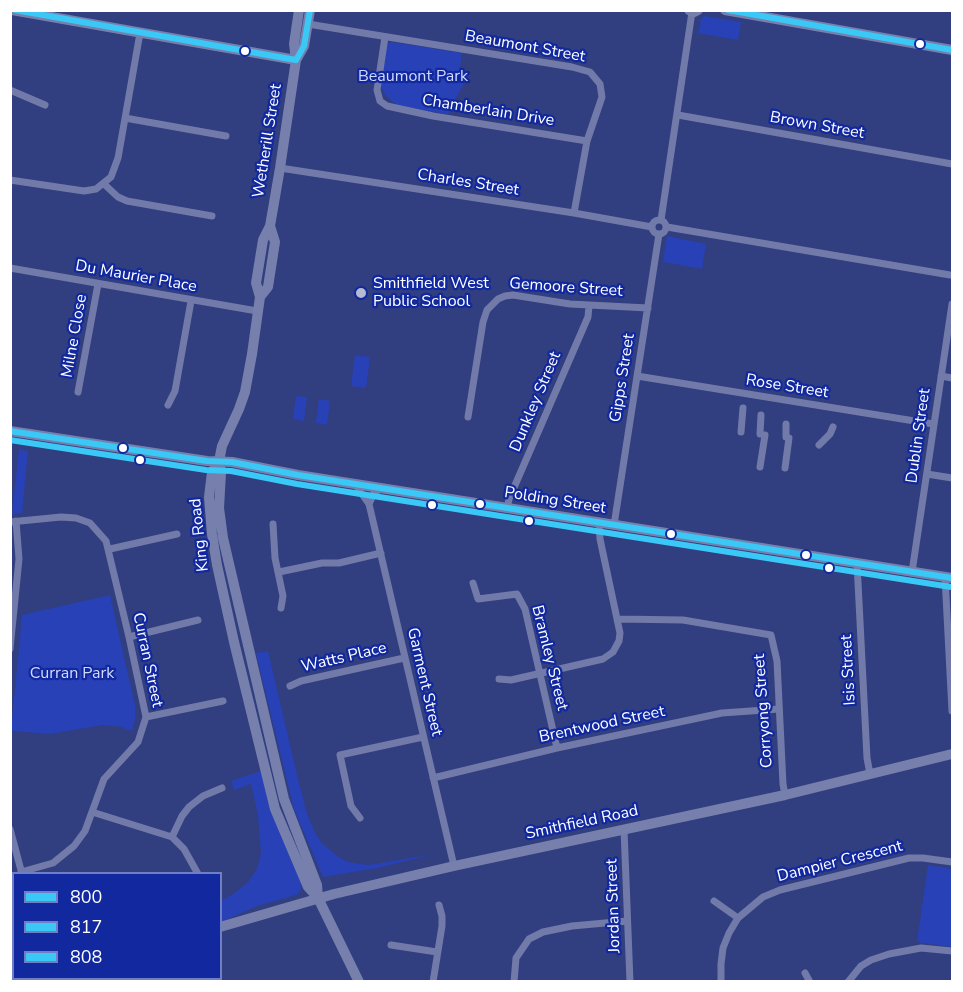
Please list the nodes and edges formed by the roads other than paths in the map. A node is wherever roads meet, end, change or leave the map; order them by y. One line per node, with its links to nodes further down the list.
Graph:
1 (12, 10): 7 (main road)
2 (299, 10): 10 (main road, Wetherill Street)
3 (310, 10): 6 (main road, Wetherill Street)
4 (725, 10): 9 (main road)
5 (693, 11): 13 (street)
6 (308, 24): 8 (street, Beaumont Street); 10 (main road, Wetherill Street)
7 (140, 33): 10 (main road); 14 (street)
8 (384, 36): 16 (street, Chamberlain Drive); 16 (street, Beaumont Street)
9 (952, 50)
10 (296, 60): 18 (main road, Wetherill Street)
11 (10, 90): 12 (street)
12 (45, 105)
13 (678, 115): 17 (street, Brown Street); 23 (street)
14 (125, 118): 15 (street); 20 (street)
15 (226, 136)
16 (587, 141): 21 (street, Beaumont Street)
17 (952, 164)
18 (280, 168): 21 (street, Charles Street); 34 (main road, Wetherill Street)
19 (10, 180): 20 (street)
20 (104, 184): 22 (street)
21 (574, 213): 24 (street, Charles Street)
22 (212, 216)
23 (661, 220): 24 (street); 25 (street)
24 (652, 227): 26 (street)
25 (667, 227): 26 (street); 28 (street)
26 (659, 234): 33 (street, Gipps Street)
27 (10, 268): 29 (street, Du Maurier Place)
28 (952, 276)
29 (98, 284): 30 (street, Du Maurier Place); 38 (street, Milne Close)
30 (191, 301): 34 (street, Du Maurier Place); 39 (street)
31 (952, 304): 36 (street, Dublin Street)
32 (589, 306): 33 (street, Gemoore Street); 42 (street, Gemoore Street); 57 (street, Dunkley Street)
33 (648, 308): 35 (street, Gipps Street)
34 (257, 311): 49 (main road, Wetherill Street)
35 (637, 376): 44 (street, Rose Street); 61 (street, Gipps Street)
36 (941, 376): 37 (street); 44 (street, Dublin Street)
37 (952, 378)
38 (78, 392)
39 (168, 405)
40 (743, 408): 47 (street)
41 (762, 415): 50 (street)
42 (468, 417)
43 (786, 424): 51 (street)
44 (933, 424): 52 (street, Dublin Street)
45 (833, 427): 48 (street)
46 (10, 430): 49 (main road, Polding Street)
47 (741, 432)
48 (819, 445)
49 (219, 461): 54 (main road, Polding Street); 101 (main road, King Road)
50 (760, 467)
51 (785, 468)
52 (927, 474): 53 (street); 67 (street, Dublin Street)
53 (952, 478)
54 (355, 484): 55 (main road, Polding Street); 56 (street, Garment Street)
55 (382, 488): 56 (street); 57 (main road, Polding Street)
56 (369, 504): 64 (street, Garment Street)
57 (507, 508): 59 (main road, Polding Street)
58 (13, 522): 63 (street, Curran Street); 74 (street)
59 (599, 523): 61 (main road, Polding Street); 71 (street)
60 (273, 524): 66 (street)
61 (614, 525): 65 (main road, Polding Street)
62 (177, 534): 63 (street)
63 (110, 549): 73 (street, Curran Street)
64 (381, 553): 66 (street); 75 (street, Garment Street)
65 (857, 563): 67 (main road, Polding Street); 86 (street, Isis Street)
66 (279, 572): 70 (street)
67 (912, 572): 68 (main road, Polding Street)
68 (949, 578): 81 (street)
69 (473, 583): 76 (street, Bramley Street)
70 (281, 608)
71 (619, 619): 76 (street); 80 (street, Corryong Street)
72 (198, 620): 73 (street)
73 (129, 637): 82 (street, Curran Street)
74 (10, 649)
75 (404, 658): 78 (street, Watts Place); 83 (street, Garment Street)
76 (540, 674): 77 (street); 84 (street, Bramley Street)
77 (499, 679)
78 (290, 686)
79 (223, 701): 82 (street)
80 (779, 709): 84 (street, Brentwood Street); 89 (street, Corryong Street)
81 (952, 711)
82 (146, 717): 90 (street, Curran Street)
83 (423, 737): 87 (street, Garment Street); 91 (street)
84 (556, 748): 87 (street, Brentwood Street)
85 (952, 754): 86 (main road, Smithfield Road)
86 (870, 774): 89 (main road, Smithfield Road)
87 (433, 778): 97 (street, Garment Street)
88 (222, 788): 94 (street)
89 (785, 795): 93 (main road, Smithfield Road)
90 (92, 812): 94 (street); 99 (street, Curran Street)
91 (360, 818)
92 (10, 829): 95 (street)
93 (624, 829): 97 (main road, Smithfield Road); 105 (street, Jordan Street)
94 (172, 837): 100 (street)
95 (12, 841): 98 (street)
96 (952, 862): 104 (street, Dampier Crescent)
97 (454, 866): 101 (main road, Smithfield Road)
98 (21, 872)
99 (24, 872)
100 (197, 872)
101 (318, 898): 106 (main road, Smithfield Road); 111 (main road, King Road)
102 (714, 901): 104 (street)
103 (439, 905): 109 (street)
104 (738, 918): 115 (street, Dampier Crescent)
105 (627, 921): 113 (street); 114 (street, Jordan Street)
106 (222, 926)
107 (391, 945): 109 (street)
108 (952, 951): 117 (street)
109 (437, 952): 112 (street)
110 (805, 973): 116 (street)
111 (359, 981)
112 (433, 981)
113 (514, 981)
114 (630, 981)
115 (721, 981)
116 (810, 981)
117 (848, 981)

